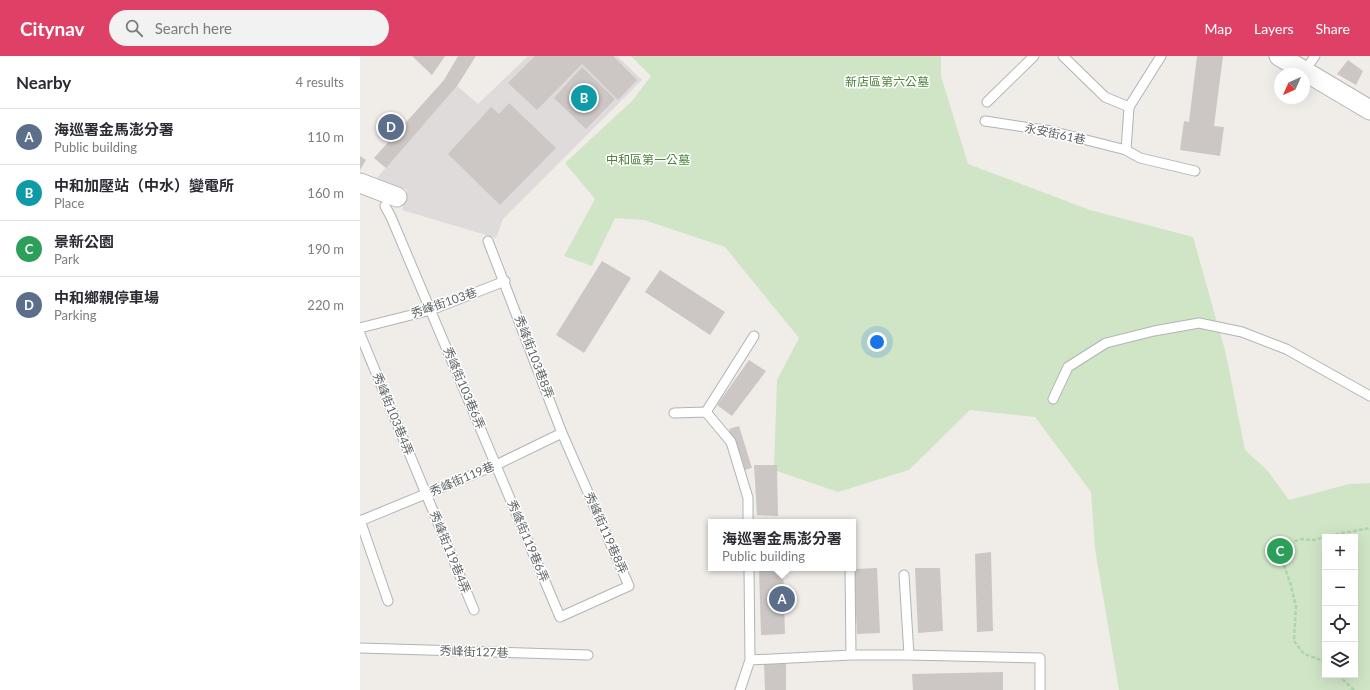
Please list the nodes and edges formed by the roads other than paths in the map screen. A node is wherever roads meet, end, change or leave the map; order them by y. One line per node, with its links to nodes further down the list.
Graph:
1 (1034, 56): 9 (lane)
2 (1063, 56): 10 (lane)
3 (1161, 56): 10 (lane)
4 (1279, 56): 6 (street)
5 (1315, 56): 7 (lane)
6 (1298, 68)
7 (1307, 68)
8 (1310, 75): 11 (street)
9 (987, 102)
10 (1129, 107): 13 (lane)
11 (1370, 110)
12 (985, 121): 13 (lane, 永安街61巷)
13 (1126, 150): 14 (lane, 永安街61巷)
14 (1195, 171)
15 (360, 183): 16 (street)
16 (391, 201): 19 (lane, 秀峰街103巷6弄)
17 (488, 241): 18 (lane, 秀峰街103巷8弄)
18 (505, 281): 19 (lane, 秀峰街103巷); 27 (lane, 秀峰街103巷8弄)
19 (432, 310): 20 (lane, 秀峰街103巷); 28 (lane, 秀峰街103巷6弄)
20 (360, 328)
21 (360, 334): 29 (lane, 秀峰街103巷4弄)
22 (754, 336): 25 (lane)
23 (1370, 396): 24 (lane)
24 (1053, 399)
25 (706, 412): 26 (lane); 30 (lane)
26 (674, 413)
27 (562, 432): 28 (lane, 秀峰街119巷); 37 (lane, 秀峰街119巷8弄)
28 (496, 465): 29 (lane, 秀峰街119巷); 37 (lane, 秀峰街119巷6弄)
29 (426, 494): 31 (lane, 秀峰街119巷); 36 (lane, 秀峰街119巷4弄)
30 (748, 519)
31 (360, 520): 35 (lane)
32 (749, 571): 42 (lane)
33 (850, 571): 40 (lane)
34 (904, 575): 41 (lane)
35 (388, 601)
36 (474, 610)
37 (560, 617)
38 (360, 648): 39 (lane, 秀峰街127巷)
39 (588, 655)
40 (851, 655): 41 (lane); 42 (lane)
41 (909, 655): 44 (lane)
42 (750, 660): 43 (lane)
43 (740, 690)
44 (1040, 690)

